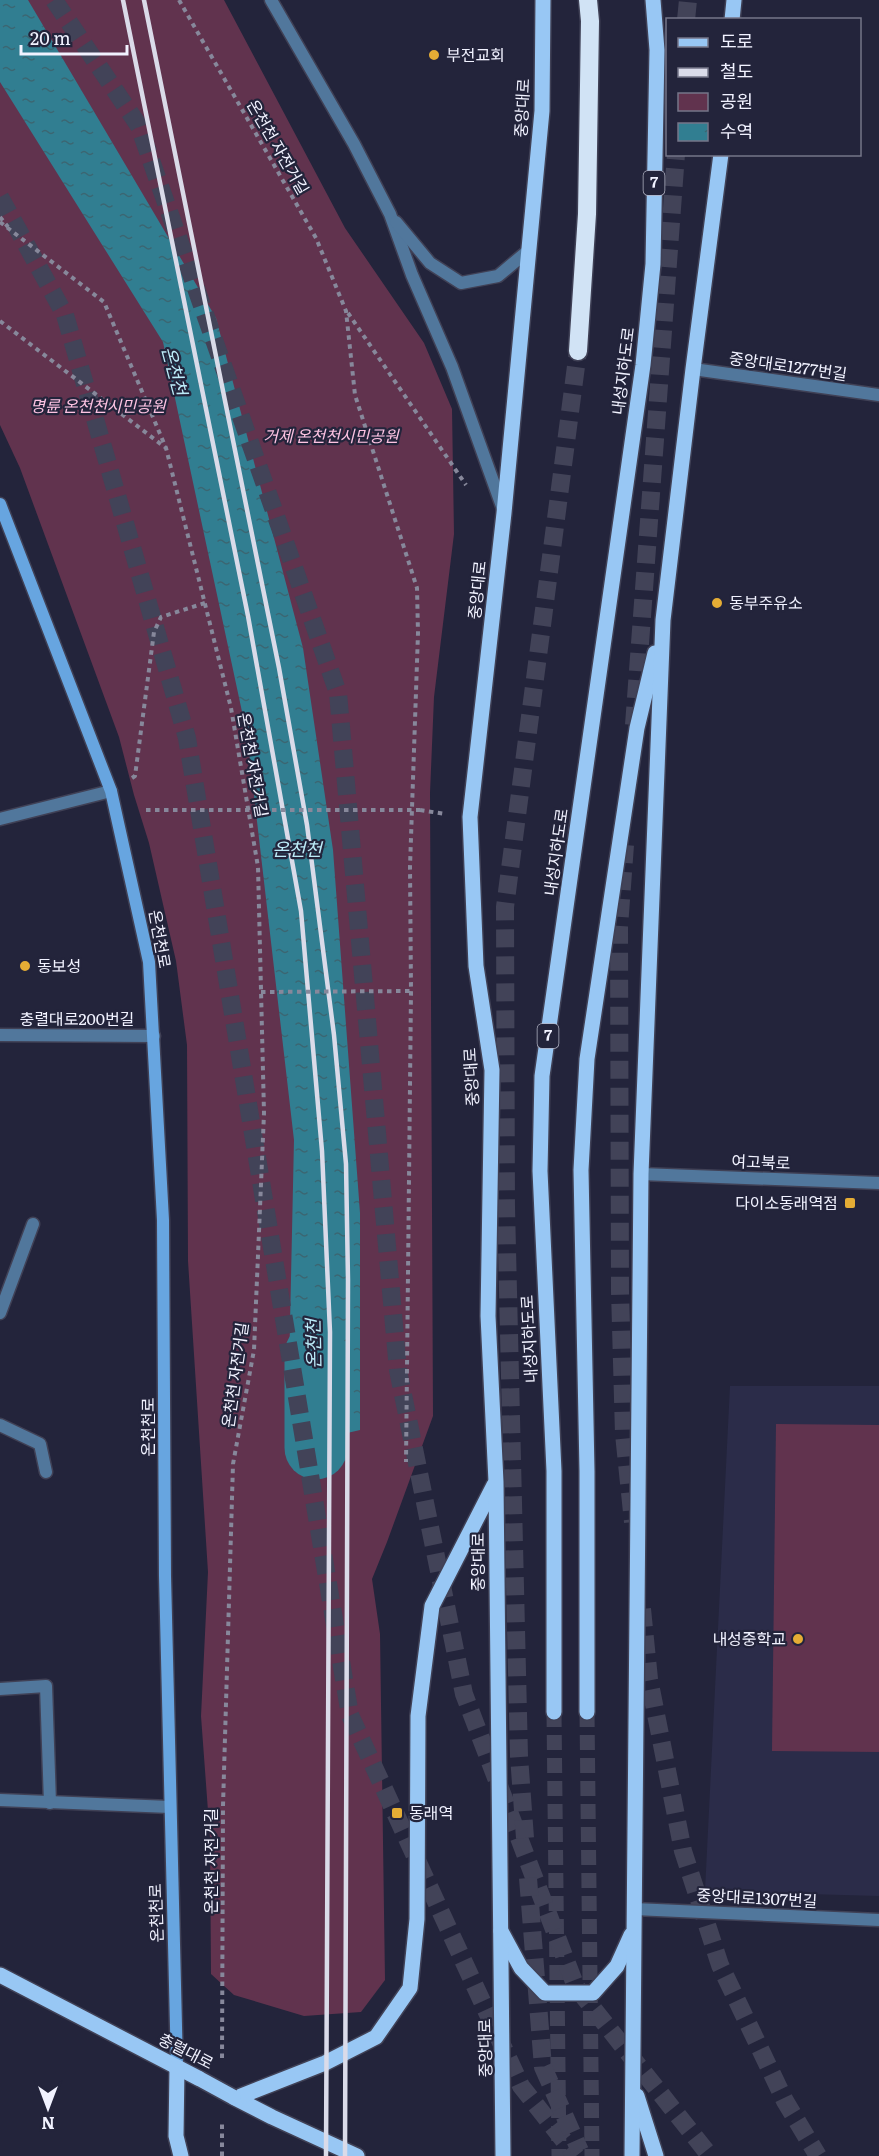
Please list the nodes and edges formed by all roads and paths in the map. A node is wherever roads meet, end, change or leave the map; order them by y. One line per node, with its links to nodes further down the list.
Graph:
1 (179, 0): 14 (path, 온천천 자전거길)
2 (271, 0): 9 (street)
3 (543, 0): 13 (main road, 중앙대로)
4 (588, 0): 16 (highway)
5 (653, 0): 42 (main road, 내성지하도로 / 7)
6 (734, 0): 7 (main road)
7 (732, 18)
8 (721, 156): 17 (main road)
9 (390, 214): 13 (street); 22 (street)
10 (0, 217): 12 (path)
11 (0, 222): 12 (path, 온천천 자전거길)
12 (12, 232): 19 (path, 온천천 자전거길)
13 (528, 250): 22 (main road, 중앙대로)
14 (346, 310): 20 (path, 온천천 자전거길); 29 (path, 온천천 자전거길)
15 (0, 321): 19 (path)
16 (578, 351)
17 (693, 369): 18 (street, 중앙대로1277번길); 24 (main road)
18 (879, 395)
19 (166, 448): 23 (path, 온천천 자전거길)
20 (468, 488)
21 (0, 504): 25 (street, 온천천로)
22 (504, 513): 40 (main road, 중앙대로)
23 (205, 603): 25 (path); 30 (path, 온천천 자전거길)
24 (663, 620): 33 (main road); 43 (main road)
25 (111, 791): 28 (street); 32 (street, 온천천로)
26 (146, 810): 27 (path, bridge)
27 (420, 810)
28 (0, 819)
29 (411, 991): 30 (path, bridge); 38 (path, 온천천 자전거길)
30 (261, 992): 52 (path, 온천천 자전거길)
31 (0, 1035): 32 (street, 충렬대로200번길)
32 (154, 1036): 46 (street, 온천천로)
33 (641, 1174): 34 (street, 여고북로); 47 (main road)
34 (879, 1183)
35 (33, 1224): 36 (street)
36 (0, 1313)
37 (0, 1425): 39 (street)
38 (406, 1462)
39 (46, 1472)
40 (496, 1482): 49 (main road, 중앙대로); 55 (main road)
41 (0, 1689): 45 (street)
42 (554, 1712)
43 (587, 1712)
44 (0, 1800): 45 (street)
45 (50, 1803): 46 (street)
46 (170, 1807): 53 (street, 온천천로)
47 (633, 1909): 48 (street, 중앙대로1307번길); 50 (main road)
48 (879, 1920)
49 (500, 1928): 50 (main road); 62 (main road, 중앙대로)
50 (633, 1928): 54 (main road)
51 (0, 1975): 53 (main road, 충렬대로)
52 (222, 2063)
53 (177, 2067): 55 (main road, 충렬대로, bridge); 57 (main road)
54 (633, 2082): 63 (main road); 64 (main road)
55 (234, 2097): 61 (main road, 충렬대로)
56 (222, 2109): 60 (path)
57 (176, 2136): 58 (street); 59 (main road)
58 (176, 2156)
59 (181, 2156)
60 (222, 2156)
61 (357, 2156)
62 (503, 2156)
63 (632, 2156)
64 (656, 2156)

